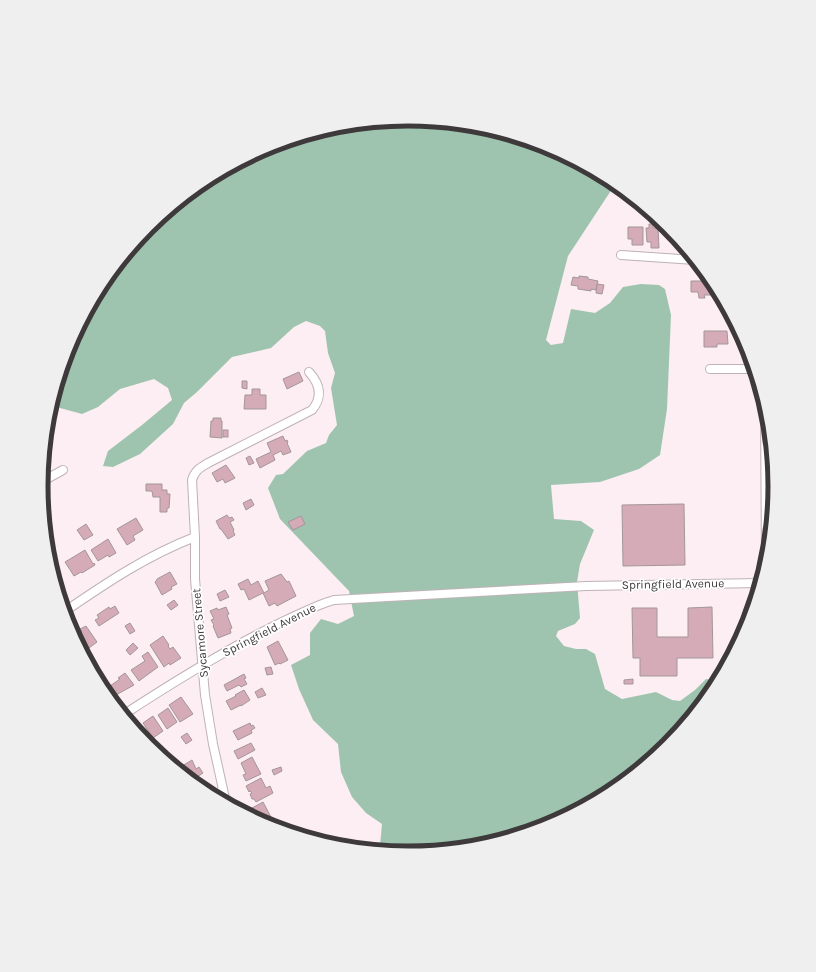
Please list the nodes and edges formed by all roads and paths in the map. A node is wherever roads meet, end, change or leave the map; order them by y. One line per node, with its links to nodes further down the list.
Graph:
1 (622, 255): 2 (street)
2 (688, 259)
3 (710, 369): 4 (street)
4 (749, 370)
5 (310, 372): 10 (street, Sycamore Street)
6 (765, 442): 9 (street)
7 (63, 470): 8 (street)
8 (48, 478)
9 (766, 524)
10 (195, 537): 12 (street); 13 (street, Sycamore Street)
11 (755, 583): 13 (street, Springfield Avenue)
12 (69, 608)
13 (202, 665): 14 (street, Springfield Avenue); 15 (street, Sycamore Street)
14 (128, 712)
15 (223, 790): 16 (street); 17 (street, Sycamore Street)
16 (219, 792)
17 (224, 796)

